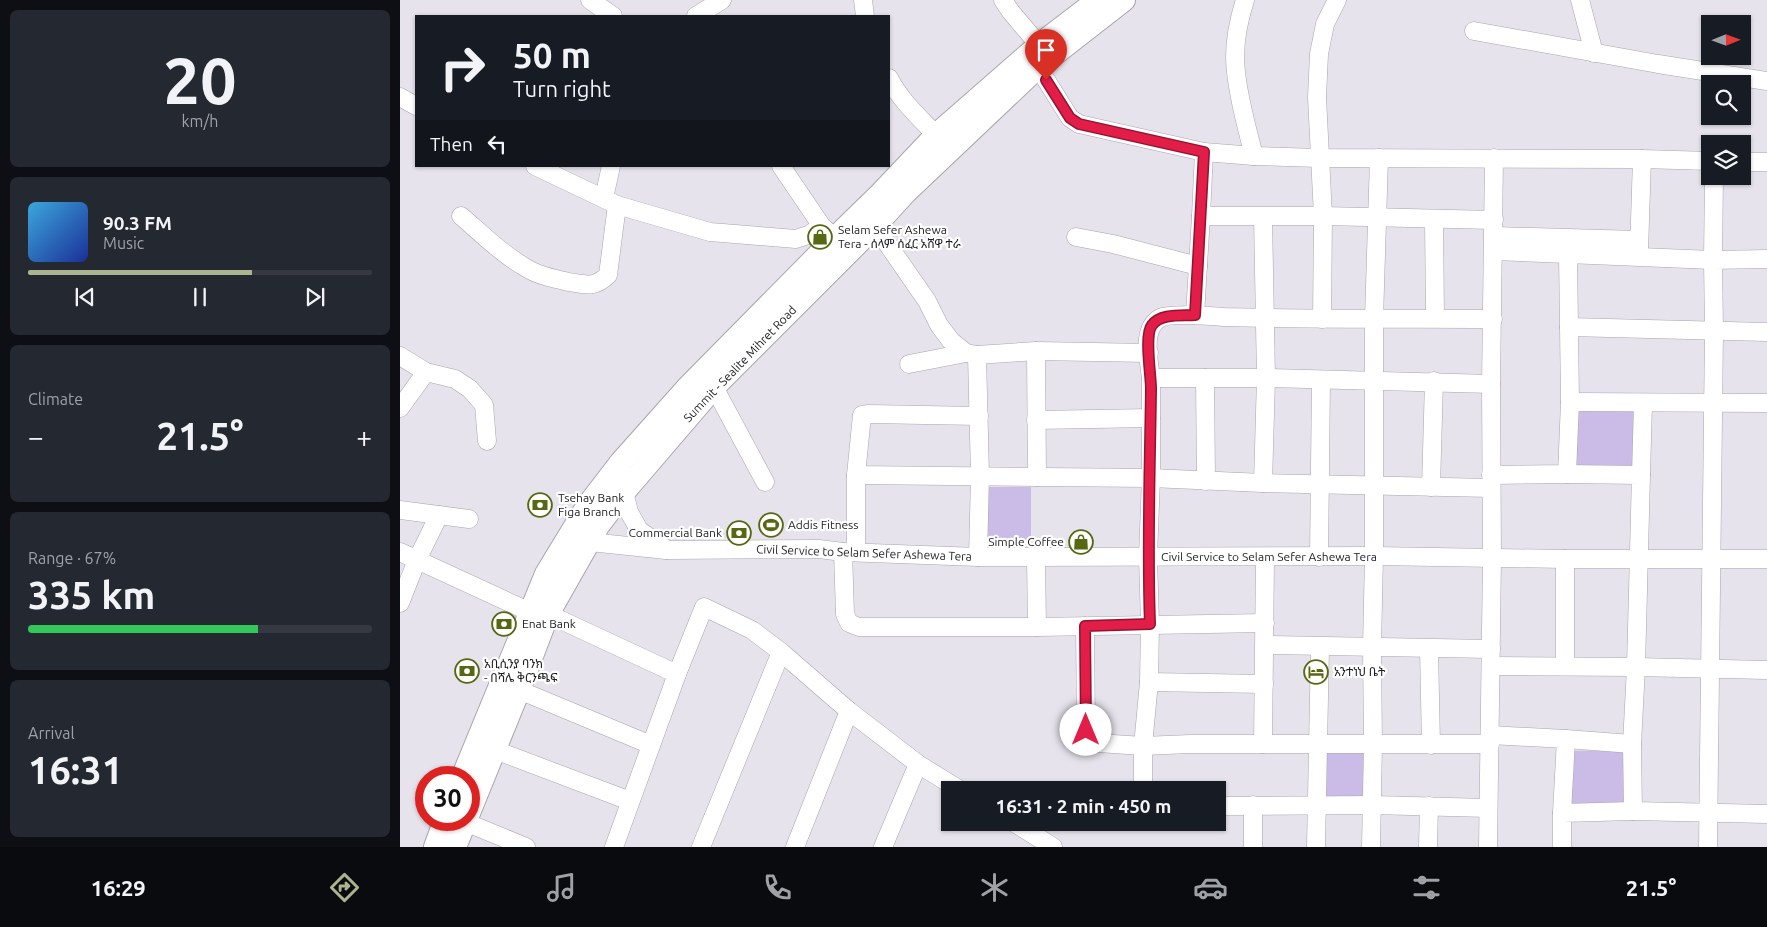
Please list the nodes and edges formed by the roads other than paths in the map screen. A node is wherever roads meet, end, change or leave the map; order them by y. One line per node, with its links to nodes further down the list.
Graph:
1 (590, 0): 10 (street)
2 (722, 0): 11 (street)
3 (863, 0): 12 (street)
4 (1003, 0): 14 (street)
5 (1098, 0): 14 (main road)
6 (1124, 0): 16 (main road, Summit - Sealite Mihret Road)
7 (1245, 0): 23 (street)
8 (1337, 0): 24 (street)
9 (1580, 0): 15 (street)
10 (612, 15)
11 (698, 15)
12 (865, 15)
13 (1474, 31): 15 (street)
14 (1039, 44): 21 (main road)
15 (1594, 53): 18 (street)
16 (1038, 67): 22 (street); 35 (main road, Summit - Sealite Mihret Road)
17 (890, 80): 21 (street)
18 (1767, 82)
19 (400, 96): 20 (street)
20 (415, 105)
21 (936, 135): 35 (main road)
22 (1204, 152): 23 (street); 38 (street)
23 (1254, 156): 24 (street)
24 (1319, 158): 25 (street); 39 (street)
25 (1379, 158): 26 (street); 41 (street)
26 (1494, 158): 27 (street); 45 (street)
27 (1642, 159): 28 (street); 47 (street)
28 (1701, 161)
29 (1751, 162): 30 (street)
30 (1767, 162)
31 (537, 167): 36 (street)
32 (611, 167): 36 (street)
33 (783, 167): 44 (street)
34 (1714, 185): 50 (street)
35 (899, 187): 43 (main road, Summit - Sealite Mihret Road); 44 (main road)
36 (611, 201): 37 (street); 44 (street)
37 (461, 216)
38 (1201, 216): 40 (street); 51 (street)
39 (1323, 216): 40 (street); 41 (street); 55 (street)
40 (1263, 217): 53 (street)
41 (1377, 218): 42 (street); 56 (street)
42 (1434, 219): 45 (street); 54 (street)
43 (875, 226): 58 (street); 76 (main road, Summit - Sealite Mihret Road)
44 (828, 232): 120 (main road)
45 (1494, 236): 47 (street); 48 (street); 57 (street)
46 (1076, 237): 51 (street)
47 (1639, 248): 48 (street); 50 (street)
48 (1568, 254): 59 (street)
49 (1767, 259): 50 (street)
50 (1713, 260): 60 (street)
51 (1198, 266): 52 (street)
52 (1195, 315): 53 (street); 63 (street)
53 (1266, 318): 55 (street); 71 (street)
54 (1435, 318): 56 (street); 57 (street)
55 (1322, 319): 56 (street)
56 (1374, 319): 73 (street)
57 (1493, 319): 75 (street)
58 (939, 325): 64 (street); 66 (street)
59 (1569, 327): 60 (street); 77 (street)
60 (1714, 331): 61 (street); 79 (street)
61 (1767, 332)
62 (1036, 351): 63 (street); 64 (street); 84 (street)
63 (1148, 353): 69 (street)
64 (972, 354): 66 (street); 82 (street)
65 (400, 356): 68 (street)
66 (930, 359): 67 (street)
67 (909, 364)
68 (426, 372): 81 (street); 85 (street)
69 (1151, 378): 70 (street); 83 (street)
70 (1205, 378): 71 (street); 92 (street)
71 (1266, 378): 72 (street); 95 (street)
72 (1321, 380): 73 (street); 96 (street)
73 (1374, 381): 74 (street); 97 (street)
74 (1434, 381): 75 (street); 98 (street)
75 (1492, 384): 93 (street)
76 (714, 387): 94 (street); 99 (main road, Summit - Sealite Mihret Road)
77 (1570, 402): 78 (street); 86 (street)
78 (1643, 403): 79 (street); 87 (street)
79 (1713, 403): 80 (street); 118 (street)
80 (1767, 403)
81 (400, 408)
82 (979, 416): 88 (street); 89 (street)
83 (1150, 418): 84 (street); 91 (street)
84 (1036, 420): 90 (street)
85 (487, 440)
86 (1568, 474): 87 (street); 93 (street)
87 (1641, 475): 114 (street)
88 (856, 476): 89 (street); 106 (street)
89 (980, 476): 90 (street); 107 (street)
90 (1037, 476): 91 (street)
91 (1151, 478): 92 (street); 110 (street)
92 (1206, 481): 95 (street)
93 (1491, 481): 98 (street); 113 (street)
94 (765, 482)
95 (1263, 483): 96 (street)
96 (1319, 484): 97 (street); 112 (street)
97 (1373, 486): 98 (street); 108 (street)
98 (1431, 487)
99 (624, 492): 103 (main road, Summit - Sealite Mihret Road); 104 (street)
100 (400, 510): 101 (street)
101 (439, 515): 102 (street); 117 (street)
102 (469, 519)
103 (590, 542): 104 (street, Civil Service to Selam Sefer Ashewa Tera); 120 (main road, Summit - Sealite Mihret Road)
104 (668, 550): 106 (street, Civil Service to Selam Sefer Ashewa Tera)
105 (400, 552): 117 (street)
106 (849, 552): 107 (street, Civil Service to Selam Sefer Ashewa Tera); 124 (street)
107 (978, 556): 109 (street, Civil Service to Selam Sefer Ashewa Tera)
108 (1374, 556): 112 (street, Civil Service to Selam Sefer Ashewa Tera); 113 (street, Civil Service to Selam Sefer Ashewa Tera); 127 (street)
109 (1036, 557): 110 (street, Civil Service to Selam Sefer Ashewa Tera); 124 (street)
110 (1148, 557): 111 (street, Civil Service to Selam Sefer Ashewa Tera); 122 (street)
111 (1265, 557): 112 (street, Civil Service to Selam Sefer Ashewa Tera); 121 (street)
112 (1319, 557)
113 (1492, 558): 115 (street, Civil Service to Selam Sefer Ashewa Tera); 130 (street)
114 (1639, 558): 115 (street, Civil Service to Selam Sefer Ashewa Tera); 118 (street, Civil Service to Selam Sefer Ashewa Tera); 132 (street)
115 (1565, 559): 131 (street)
116 (1767, 559): 118 (street, Civil Service to Selam Sefer Ashewa Tera)
117 (417, 560): 119 (street); 120 (street)
118 (1711, 560): 133 (street)
119 (400, 603)
120 (539, 613): 135 (street); 138 (main road, Summit - Sealite Mihret Road); 151 (main road)
121 (1265, 623): 122 (street); 125 (street)
122 (1150, 624): 123 (street); 136 (street)
123 (1085, 626): 124 (street); 148 (street)
124 (1037, 627)
125 (1265, 645): 126 (street); 137 (street)
126 (1320, 647): 127 (street); 146 (street)
127 (1372, 648): 128 (street); 143 (street)
128 (1429, 648): 130 (street); 147 (street)
129 (782, 652): 135 (street); 139 (street); 174 (street)
130 (1491, 658): 131 (street); 141 (street)
131 (1565, 666): 132 (street)
132 (1636, 667): 133 (street); 144 (street)
133 (1710, 669): 134 (street); 163 (street)
134 (1767, 670)
135 (677, 674): 145 (street)
136 (1149, 682): 137 (street); 148 (street)
137 (1264, 684): 142 (street)
138 (519, 690): 145 (street); 149 (main road, Summit - Sealite Mihret Road)
139 (849, 711): 150 (street); 175 (street)
140 (1566, 739): 141 (street); 144 (street); 164 (street)
141 (1490, 740): 147 (street); 161 (street)
142 (1263, 744): 146 (street); 148 (street)
143 (1373, 744): 146 (street); 147 (street); 157 (street)
144 (1632, 744): 162 (street)
145 (651, 745): 155 (street)
146 (1317, 745): 159 (street)
147 (1431, 745)
148 (1143, 746): 154 (street)
149 (495, 750): 152 (main road, Summit - Sealite Mihret Road); 155 (street)
150 (918, 764): 153 (street); 176 (street)
151 (468, 766)
152 (480, 780)
153 (945, 781)
154 (1143, 781)
155 (630, 801): 173 (street)
156 (1253, 805): 158 (street); 159 (street); 178 (street)
157 (1373, 805): 159 (street); 160 (street); 180 (street)
158 (1226, 806)
159 (1317, 806): 179 (street)
160 (1429, 806): 161 (street); 181 (street)
161 (1488, 808): 182 (street)
162 (1633, 811): 163 (street); 164 (street)
163 (1709, 812): 165 (street); 184 (street)
164 (1562, 813): 183 (street)
165 (1767, 814)
166 (480, 827): 172 (street)
167 (450, 831): 170 (main road)
168 (458, 831): 171 (main road, Summit - Sealite Mihret Road)
169 (1027, 831): 177 (street)
170 (435, 847)
171 (455, 847)
172 (526, 847)
173 (614, 847)
174 (701, 847)
175 (795, 847)
176 (883, 847)
177 (1053, 847)
178 (1253, 847)
179 (1316, 847)
180 (1371, 847)
181 (1428, 847)
182 (1488, 847)
183 (1562, 847)
184 (1708, 847)

